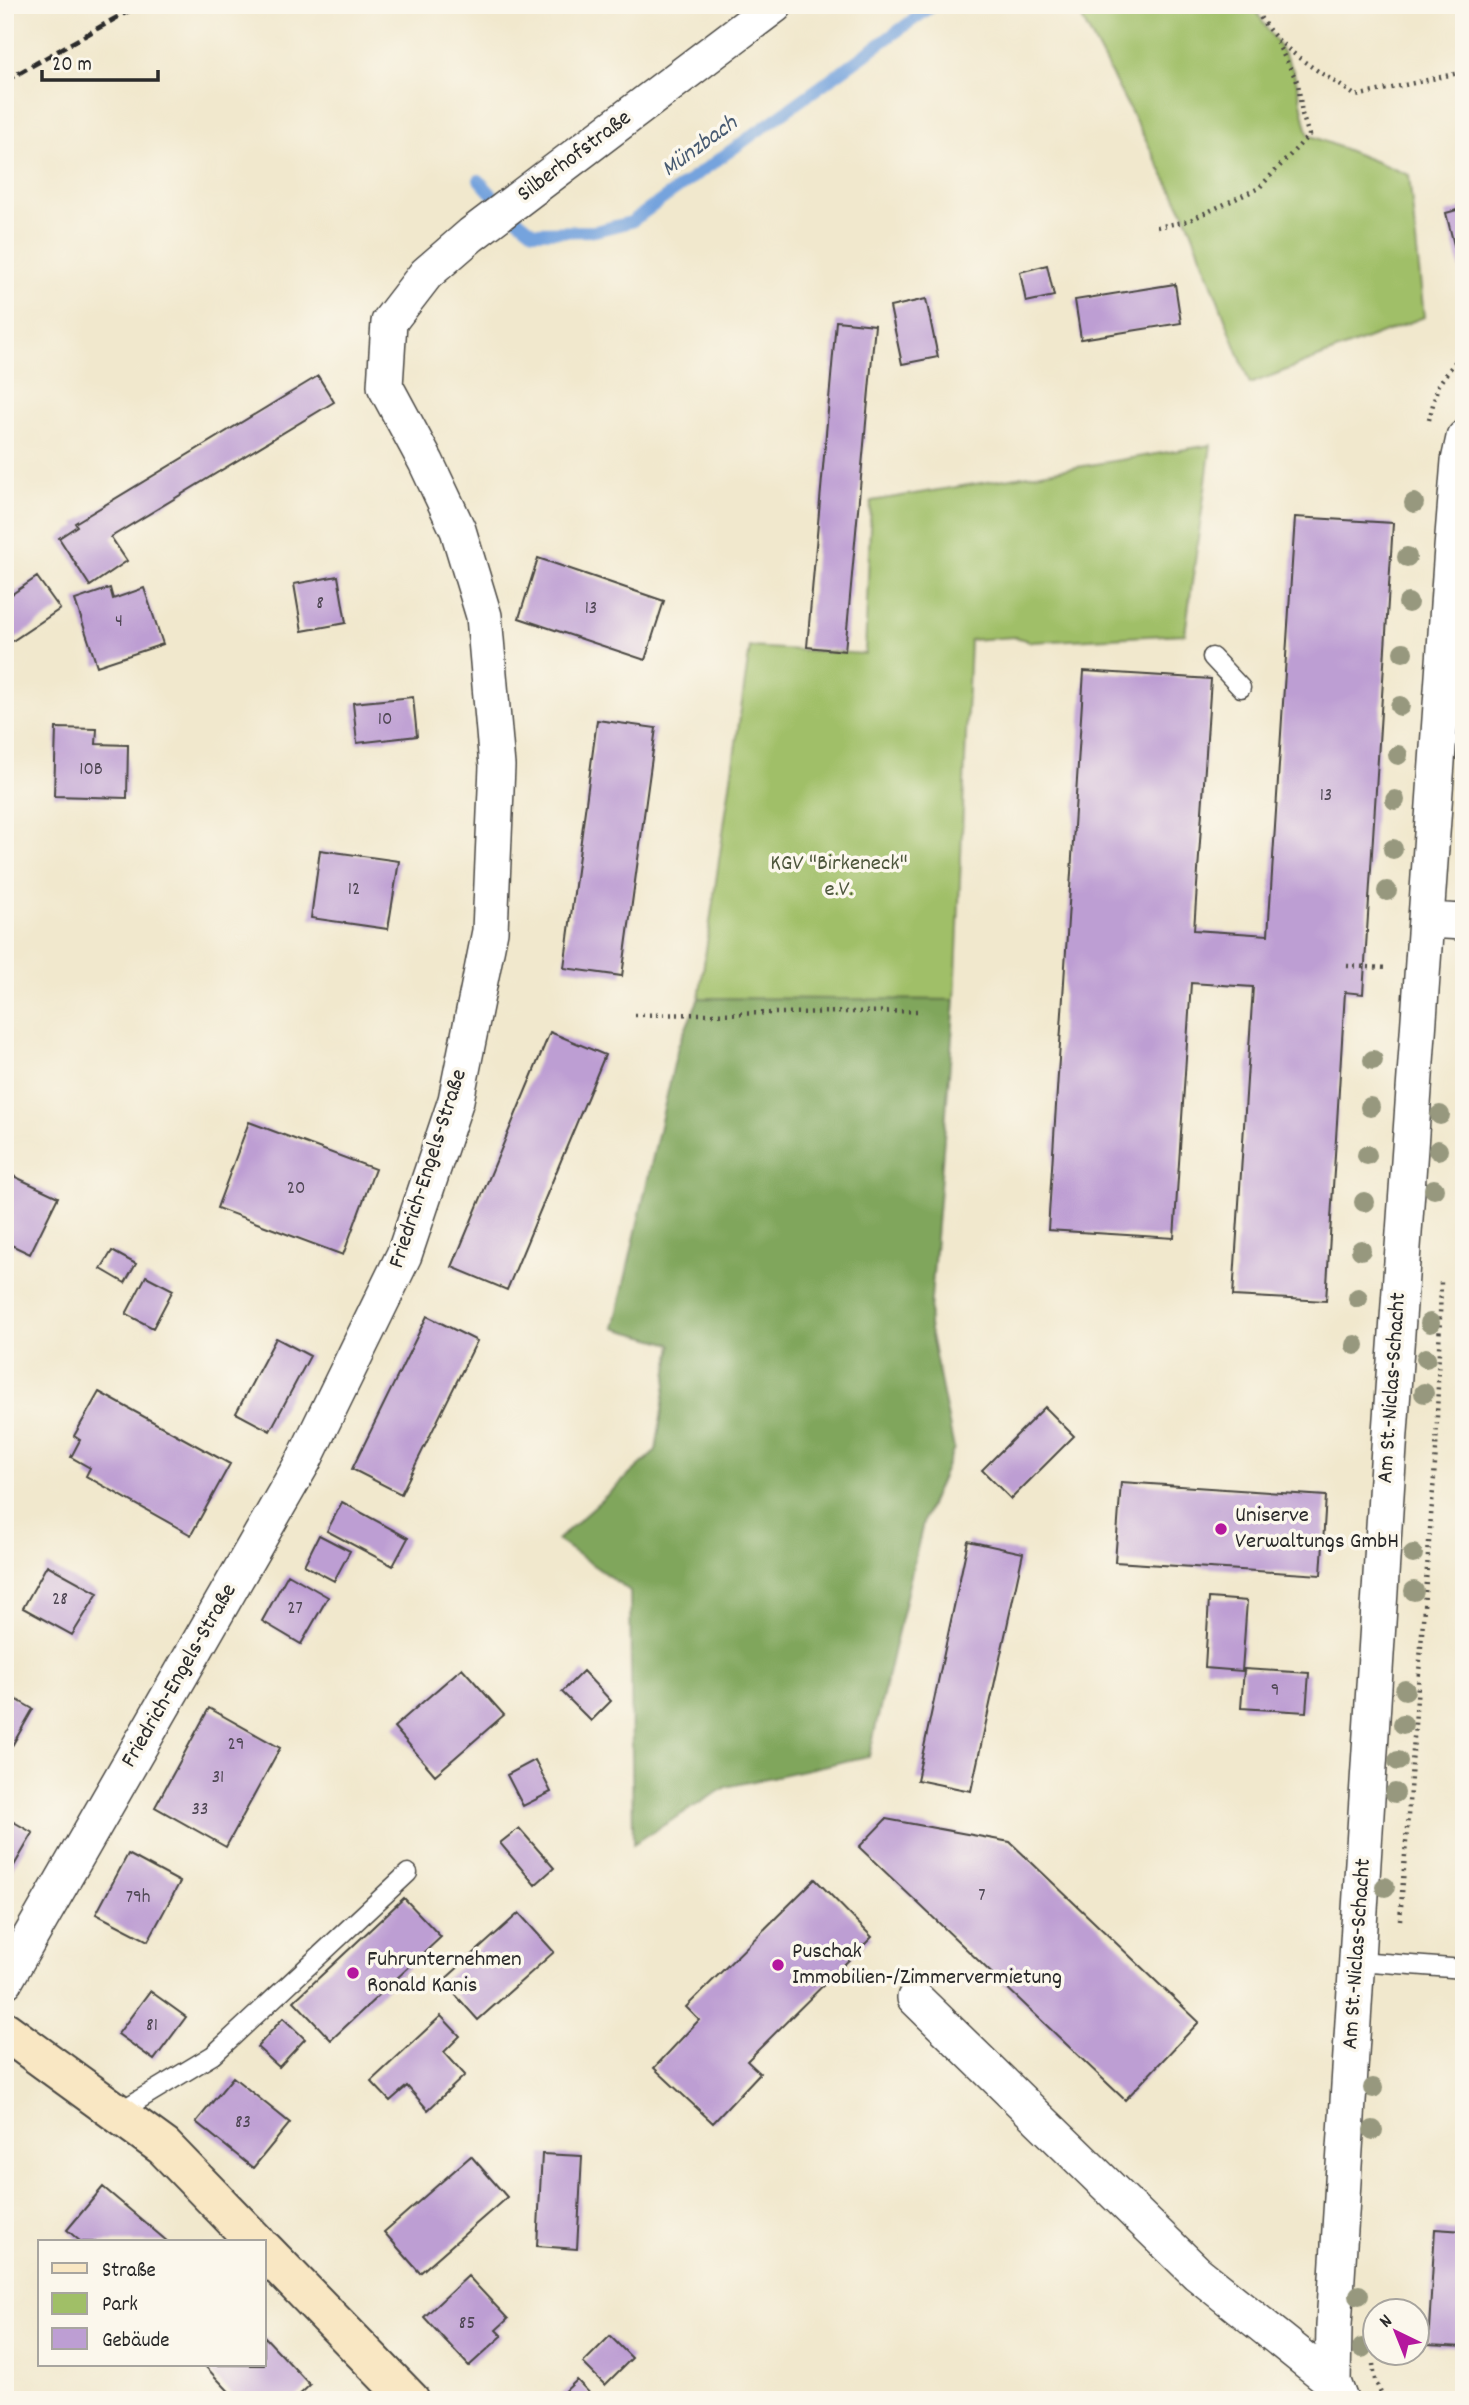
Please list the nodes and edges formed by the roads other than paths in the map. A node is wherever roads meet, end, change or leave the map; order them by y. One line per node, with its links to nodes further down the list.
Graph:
1 (775, 5): 2 (street, Silberhofstraße)
2 (389, 323): 11 (street, Friedrich-Engels-Straße)
3 (1464, 438): 6 (street, Am St.-Niclas-Schacht)
4 (1212, 657): 5 (lane)
5 (1241, 688)
6 (1426, 920): 7 (street); 9 (street, Am St.-Niclas-Schacht)
7 (1464, 922)
8 (408, 1873): 14 (lane)
9 (1358, 1961): 10 (lane); 17 (street, Am St.-Niclas-Schacht)
10 (1464, 1969)
11 (5, 1981)
12 (915, 1998): 17 (street, Am St.-Niclas-Schacht)
13 (5, 2031): 14 (street)
14 (117, 2113): 15 (street)
15 (253, 2240)
16 (266, 2253): 18 (street)
17 (1337, 2391)
18 (403, 2397)

